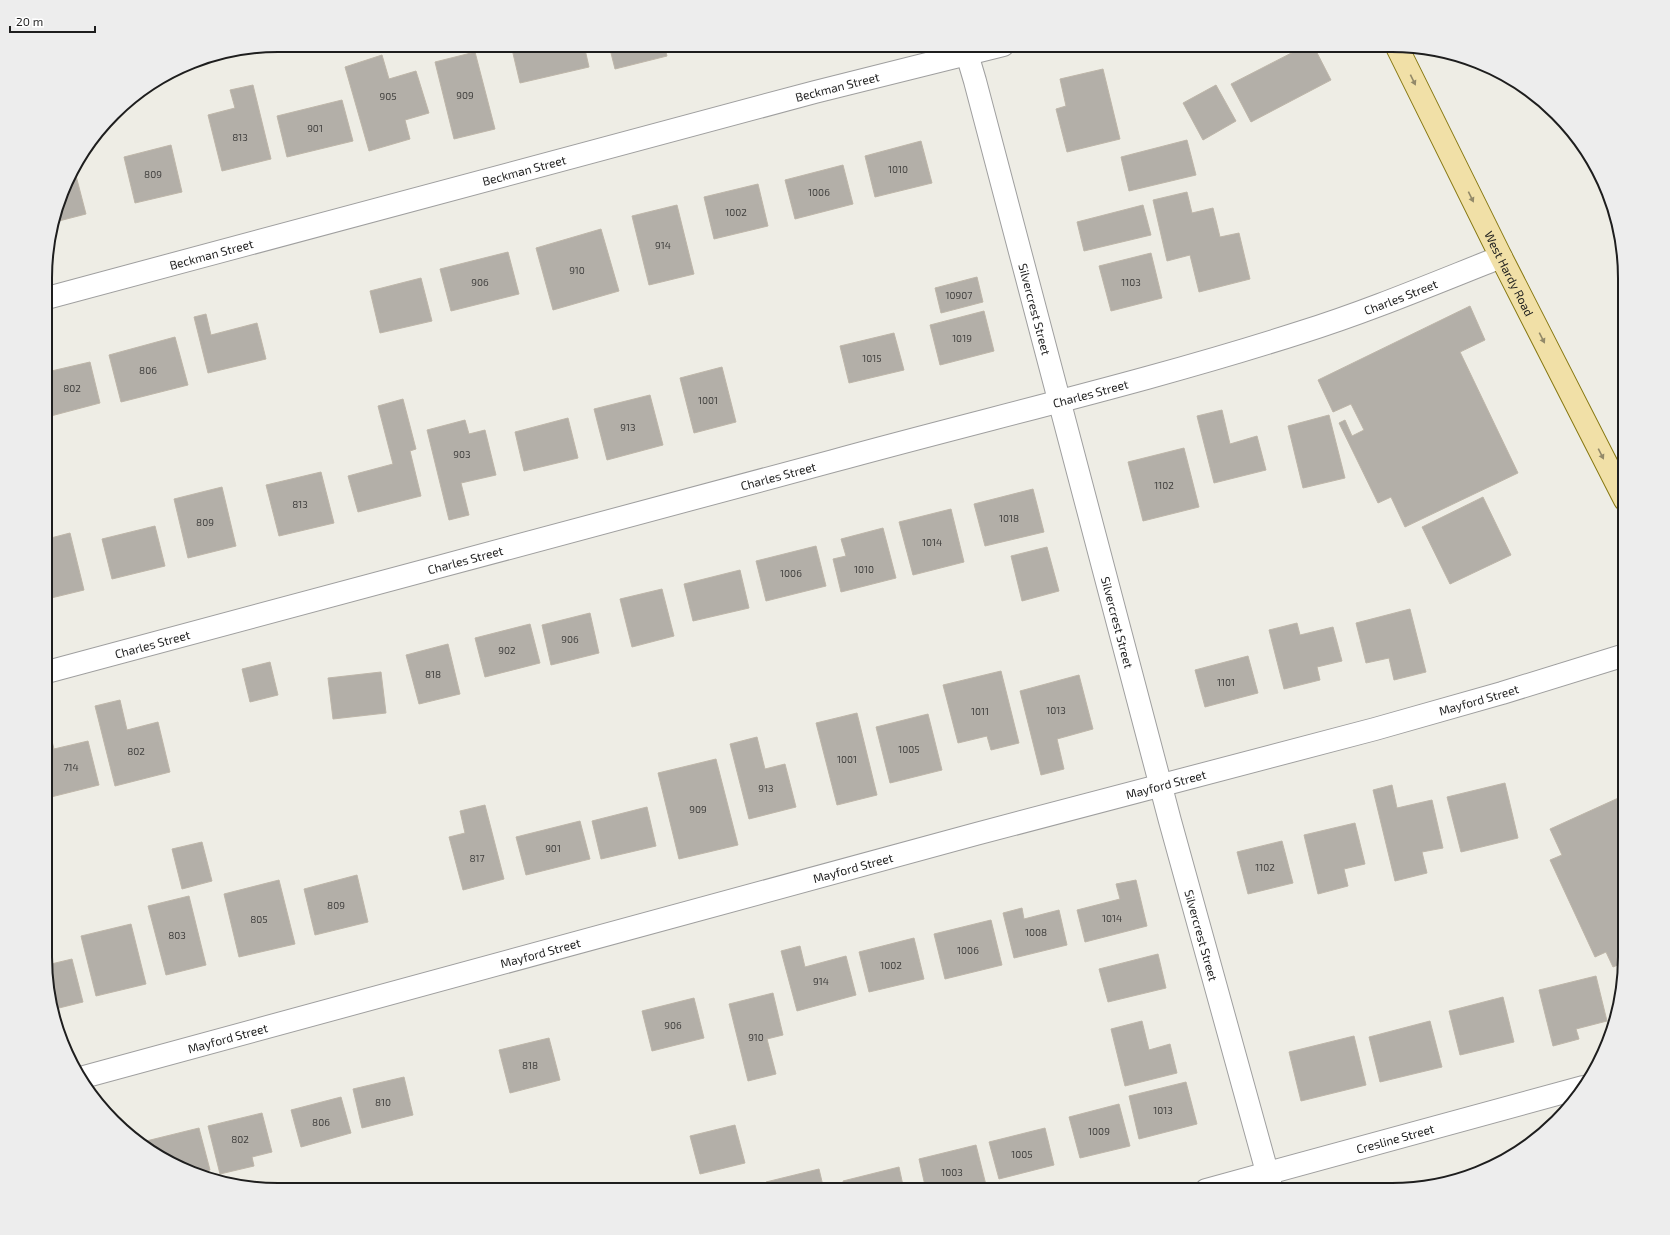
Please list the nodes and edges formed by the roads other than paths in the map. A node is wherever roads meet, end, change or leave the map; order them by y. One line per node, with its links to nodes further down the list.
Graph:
1 (975, 52): 3 (street, Beckman Street)
2 (1399, 52): 4 (main road, West Hardy Road, one-way to 4)
3 (967, 54): 5 (street, Beckman Street); 6 (street, Silvercrest Street)
4 (1501, 257): 6 (street, Charles Street); 7 (main road, West Hardy Road, one-way to 7)
5 (52, 297)
6 (1059, 402): 9 (street, Charles Street); 10 (street, Silvercrest Street)
7 (1618, 488)
8 (1618, 657): 10 (street, Mayford Street)
9 (52, 671)
10 (1161, 786): 11 (street, Mayford Street); 13 (street, Silvercrest Street)
11 (86, 1076)
12 (1575, 1089): 13 (street, Cresline Street)
13 (1270, 1182)

